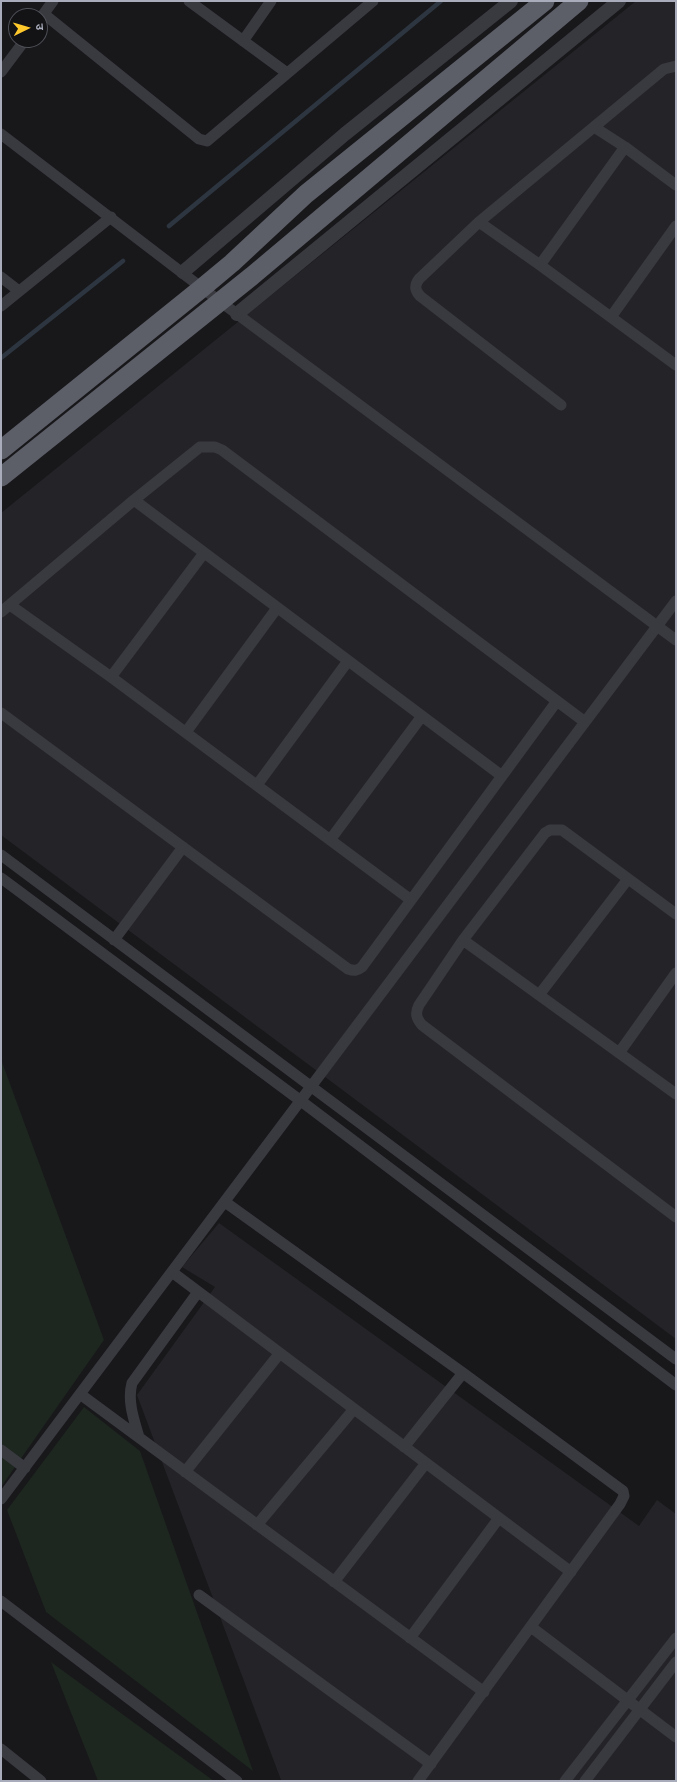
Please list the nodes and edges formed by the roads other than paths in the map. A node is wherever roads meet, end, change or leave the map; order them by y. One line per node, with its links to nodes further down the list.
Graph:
1 (189, 1): 9 (street)
2 (271, 1): 9 (street)
3 (373, 1): 13 (street)
4 (511, 1): 22 (street)
5 (545, 1): 24 (highway)
6 (579, 1): 26 (highway)
7 (618, 1): 28 (street)
8 (48, 21): 13 (street)
9 (243, 41): 13 (street)
10 (19, 48): 12 (street)
11 (676, 66): 14 (street)
12 (1, 72)
13 (287, 72)
14 (594, 127): 16 (street); 19 (street)
15 (1, 134): 18 (street)
16 (625, 147): 17 (street); 21 (street)
17 (676, 185)
18 (111, 217): 22 (street); 25 (street)
19 (479, 222): 21 (street); 31 (street)
20 (676, 226): 29 (street)
21 (540, 264): 29 (street)
22 (183, 272): 24 (street)
23 (1, 277): 25 (street)
24 (202, 288): 26 (street); 32 (highway)
25 (19, 291): 27 (street)
26 (220, 301): 28 (street); 33 (highway)
27 (1, 306)
28 (237, 314): 40 (street)
29 (611, 317): 30 (street)
30 (676, 365)
31 (560, 405)
32 (1, 450)
33 (1, 477)
34 (134, 500): 35 (street); 37 (street); 44 (street)
35 (204, 553): 38 (street); 43 (street)
36 (676, 601): 40 (street)
37 (10, 605): 39 (street); 43 (street)
38 (277, 608): 42 (street); 48 (street)
39 (1, 612)
40 (657, 626): 41 (street); 47 (street)
41 (676, 640)
42 (348, 661): 46 (street); 50 (street)
43 (111, 677): 48 (street)
44 (557, 701): 47 (street); 49 (street)
45 (1, 713): 52 (street)
46 (422, 716): 49 (street); 51 (street)
47 (585, 722): 63 (street)
48 (186, 732): 50 (street)
49 (502, 776): 56 (street)
50 (257, 785): 51 (street)
51 (330, 840): 56 (street)
52 (183, 847): 56 (street); 58 (street)
53 (1, 855): 58 (street)
54 (1, 878): 65 (street)
55 (628, 880): 57 (street); 59 (street); 61 (street)
56 (411, 900)
57 (676, 914)
58 (114, 940): 63 (street)
59 (463, 940): 61 (street); 67 (street)
60 (676, 973): 62 (street)
61 (539, 995): 62 (street)
62 (619, 1053): 64 (street)
63 (312, 1086): 65 (street); 71 (street)
64 (676, 1094)
65 (301, 1101): 66 (street); 73 (street)
66 (225, 1202): 68 (street); 72 (street)
67 (676, 1217)
68 (172, 1272): 69 (street); 74 (street)
69 (198, 1292): 70 (street); 76 (street)
70 (280, 1353): 75 (street); 81 (street)
71 (676, 1359)
72 (463, 1373): 77 (street); 85 (street)
73 (676, 1385)
74 (80, 1394): 76 (street); 80 (street)
75 (354, 1409): 77 (street); 84 (street)
76 (139, 1437): 81 (street)
77 (404, 1447): 79 (street)
78 (1, 1450): 80 (street)
79 (426, 1463): 83 (street); 86 (street)
80 (25, 1468): 82 (street)
81 (185, 1472): 84 (street)
82 (1, 1499)
83 (499, 1518): 85 (street); 90 (street)
84 (257, 1525): 86 (street)
85 (571, 1572): 89 (street)
86 (334, 1582): 90 (street)
87 (199, 1595): 98 (street)
88 (1, 1601): 100 (street)
89 (531, 1627): 93 (street); 94 (street)
90 (410, 1638): 93 (street)
91 (676, 1638): 94 (street)
92 (676, 1662): 95 (street)
93 (484, 1692): 98 (street)
94 (627, 1701): 95 (street); 102 (street)
95 (639, 1709): 96 (street); 103 (street)
96 (676, 1737)
97 (1, 1749): 99 (street)
98 (431, 1764): 101 (street)
99 (42, 1781)
100 (237, 1781)
101 (418, 1781)
102 (565, 1781)
103 (585, 1781)

